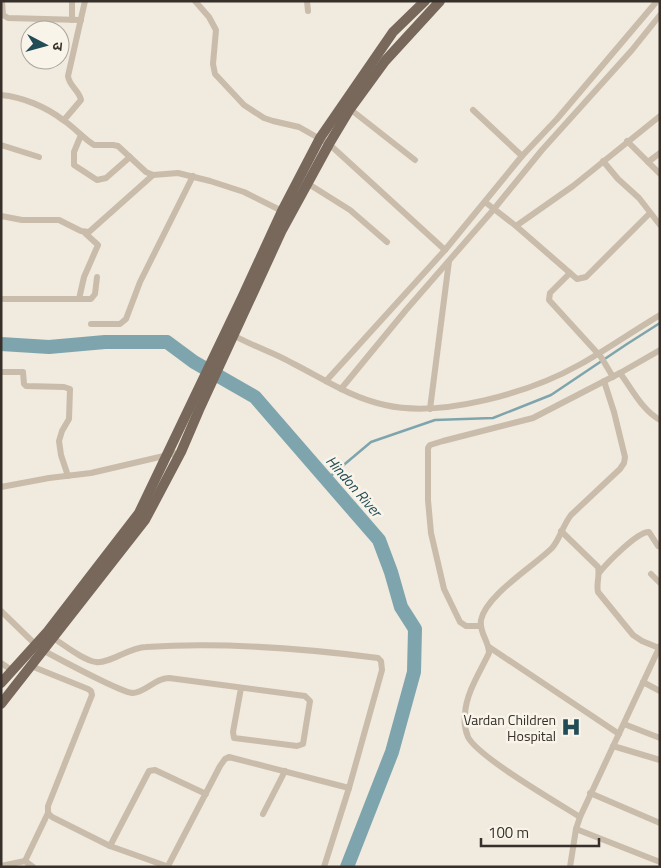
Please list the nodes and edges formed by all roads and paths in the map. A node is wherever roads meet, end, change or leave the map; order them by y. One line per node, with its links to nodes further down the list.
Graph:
1 (2, 1): 11 (street)
2 (72, 1): 11 (street)
3 (85, 1): 12 (street)
4 (195, 1): 20 (street)
5 (307, 1): 9 (street)
6 (425, 1): 20 (main road)
7 (440, 1): 14 (main road)
8 (657, 1): 18 (street)
9 (308, 11)
10 (660, 15): 18 (street)
11 (72, 20): 12 (street)
12 (81, 20): 17 (street)
13 (1, 95): 17 (street)
14 (350, 109): 20 (main road); 27 (street)
15 (473, 110): 24 (street)
16 (660, 116): 21 (street)
17 (64, 120): 19 (street)
18 (563, 121): 24 (street); 34 (street)
19 (81, 135): 26 (street); 26 (street)
20 (324, 141): 33 (main road); 35 (main road); 43 (street)
21 (627, 141): 28 (street); 29 (street)
22 (1, 144): 25 (street)
23 (660, 153): 29 (street)
24 (522, 156): 34 (street)
25 (39, 157)
26 (130, 157): 31 (street)
27 (415, 160)
28 (603, 161): 36 (street); 39 (street)
29 (648, 162): 30 (street)
30 (660, 174)
31 (153, 175): 32 (street); 40 (street)
32 (193, 176): 35 (street); 50 (street)
33 (307, 183): 41 (main road); 42 (street)
34 (489, 206): 39 (street); 43 (street); 44 (street)
35 (282, 211): 41 (main road)
36 (650, 213): 38 (street); 45 (street)
37 (1, 216): 40 (street)
38 (660, 225)
39 (516, 226): 45 (street)
40 (86, 233): 48 (street)
41 (273, 241): 51 (main road)
42 (387, 242)
43 (445, 250): 58 (street)
44 (450, 260): 58 (street); 60 (street)
45 (570, 273): 53 (street)
46 (97, 278): 48 (street)
47 (1, 299): 48 (street)
48 (79, 299)
49 (660, 315): 53 (street)
50 (91, 324)
51 (230, 335): 58 (street); 59 (main road)
52 (660, 350): 55 (street)
53 (599, 355): 56 (street); 60 (street)
54 (1, 372): 64 (street)
55 (620, 373): 56 (street); 61 (street)
56 (611, 374): 57 (street)
57 (604, 381): 67 (street); 73 (street)
58 (333, 385): 60 (street)
59 (195, 408): 62 (main road); 63 (main road)
60 (430, 409)
61 (660, 420)
62 (181, 452): 63 (street); 65 (main road)
63 (168, 455): 64 (street); 65 (main road)
64 (68, 476): 66 (street)
65 (162, 478): 74 (main road); 77 (main road)
66 (1, 487)
67 (561, 530): 69 (street); 73 (street)
68 (658, 546): 69 (street)
69 (599, 573): 76 (street)
70 (651, 574): 71 (street)
71 (660, 583)
72 (1, 611): 77 (street)
73 (480, 626): 75 (street)
74 (53, 638): 77 (main road); 92 (street)
75 (489, 647): 87 (street); 97 (street)
76 (659, 647): 81 (street)
77 (40, 648): 79 (main road); 80 (main road); 83 (street)
78 (1, 663): 80 (street)
79 (31, 666): 85 (main road); 95 (street)
80 (13, 671): 82 (main road)
81 (643, 682): 84 (street); 86 (street)
82 (1, 683)
83 (241, 688): 83 (street)
84 (660, 691)
85 (1, 704)
86 (624, 724): 87 (street); 88 (street)
87 (619, 734): 89 (street)
88 (660, 738)
89 (613, 746): 90 (street); 93 (street)
90 (660, 760)
91 (285, 771): 92 (street); 94 (street); 96 (street)
92 (349, 788): 106 (street)
93 (590, 793): 97 (street); 98 (street)
94 (206, 794): 100 (street); 104 (street)
95 (48, 813): 100 (street); 101 (street)
96 (262, 814)
97 (580, 817): 99 (street)
98 (660, 823)
99 (576, 830): 102 (street); 107 (street)
100 (110, 846): 104 (street)
101 (25, 861): 103 (street); 105 (street)
102 (660, 862)
103 (1, 866)
104 (169, 866)
105 (33, 867)
106 (324, 867)
107 (570, 867)

